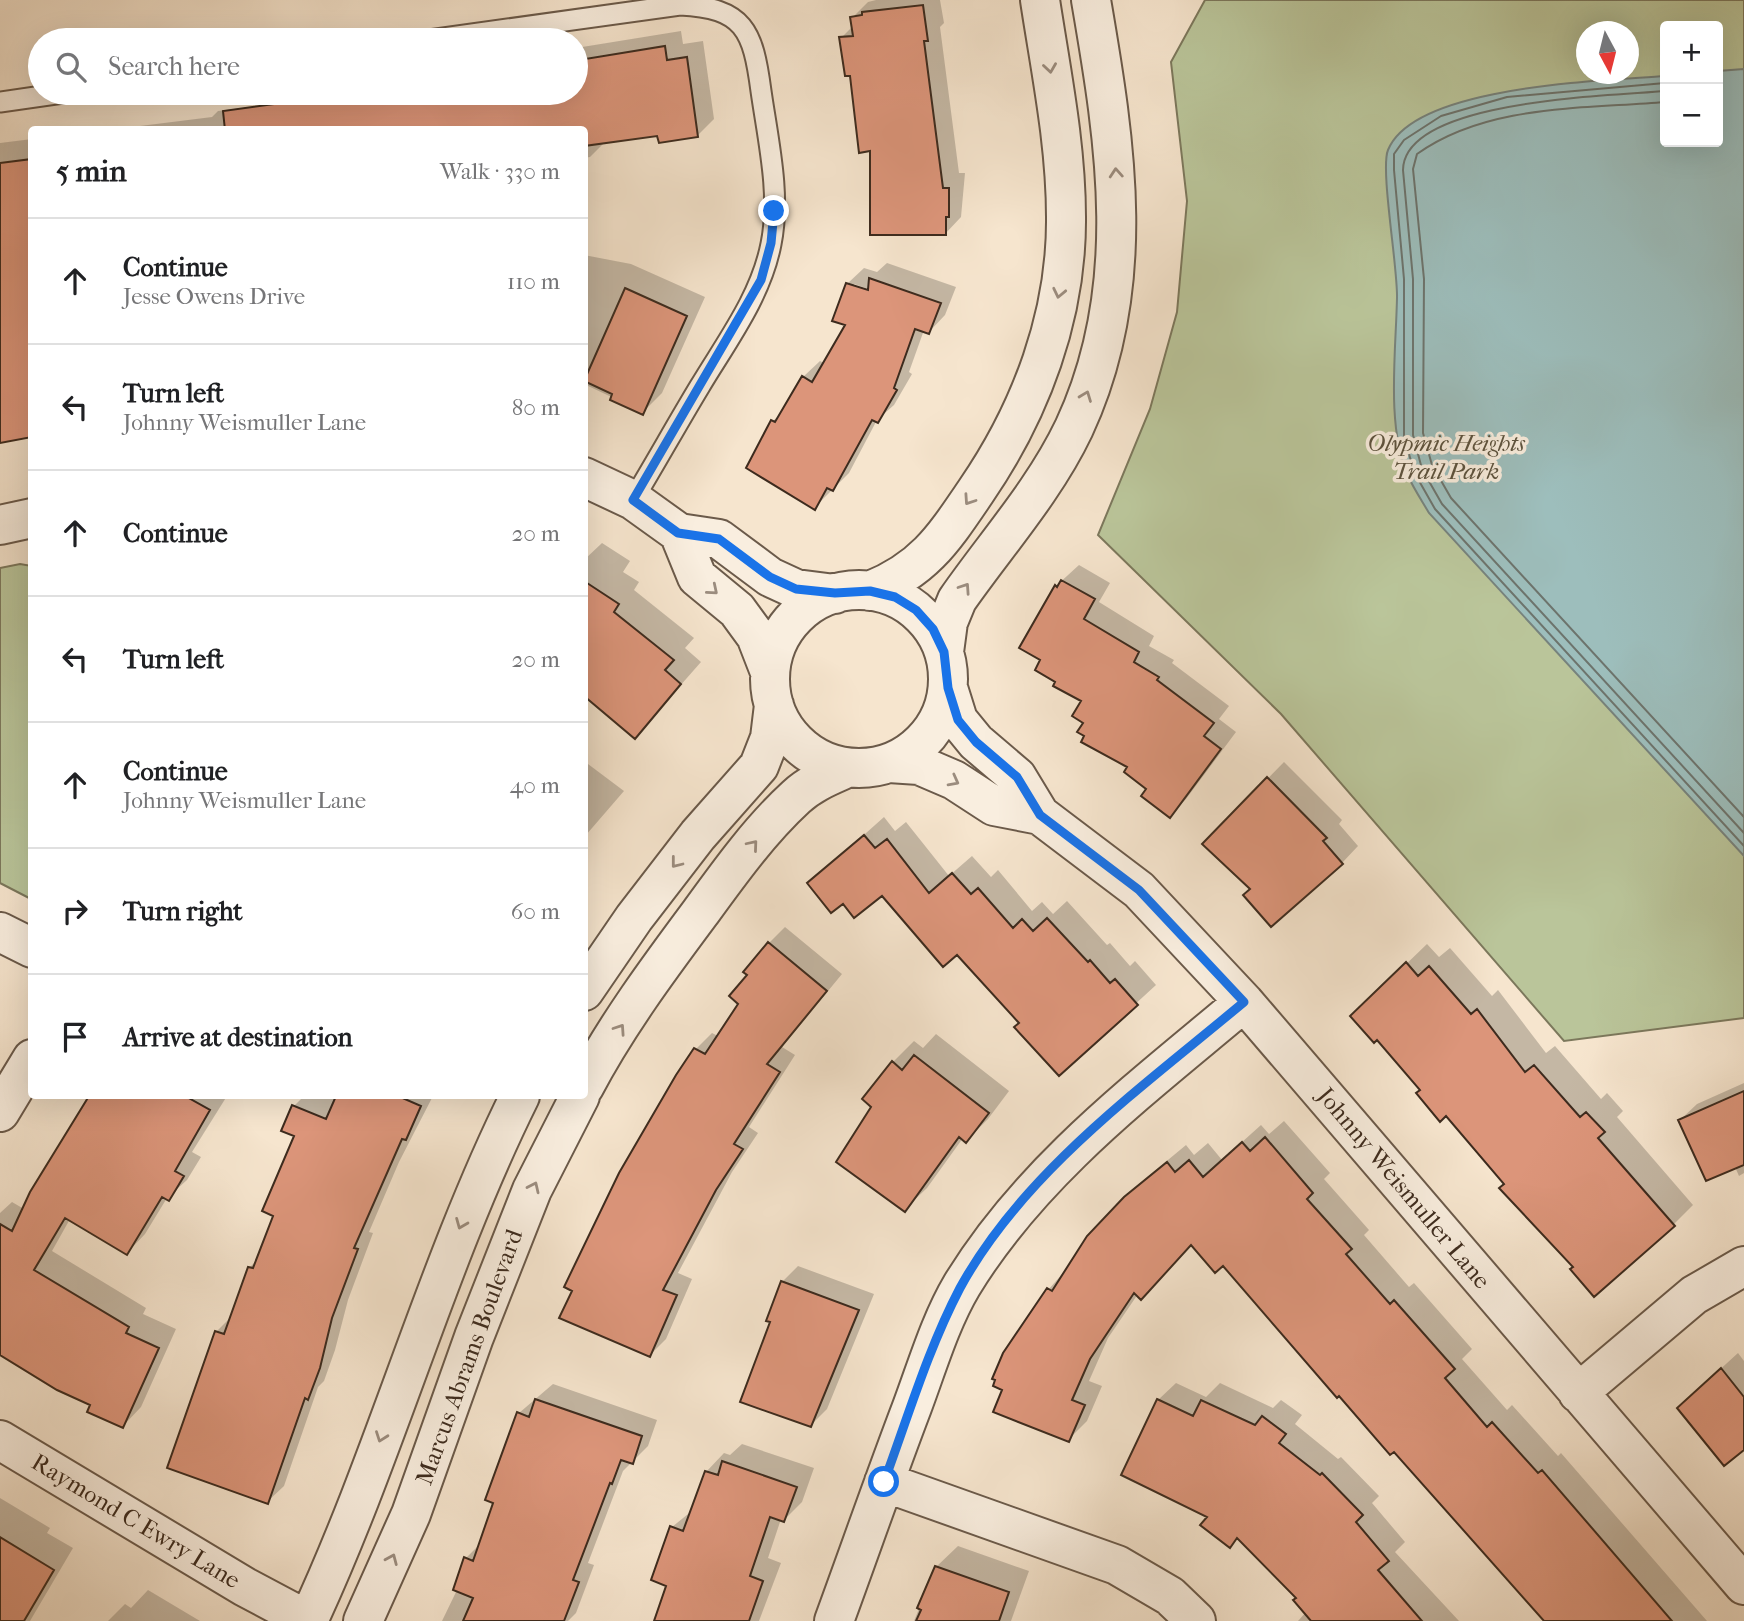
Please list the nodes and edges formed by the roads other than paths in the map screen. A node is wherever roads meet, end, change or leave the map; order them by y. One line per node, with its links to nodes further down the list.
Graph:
1 (1040, 0): 11 (street, one-way to 11)
2 (1091, 0): 12 (street, one-way to 2)
3 (515, 28): 7 (lane)
4 (28, 98): 5 (lane)
5 (0, 102)
6 (588, 479): 7 (street)
7 (633, 500): 10 (street)
8 (28, 519): 9 (street)
9 (0, 525)
10 (678, 533): 11 (street); 13 (street, one-way to 13)
11 (853, 592): 12 (street); 13 (street)
12 (946, 670): 14 (street); 16 (street, Johnny Weismuller Lane)
13 (772, 689): 15 (street); 19 (street, one-way to 19)
14 (889, 763): 15 (street); 16 (street, Johnny Weismuller Lane, one-way to 16)
15 (847, 768): 22 (street, one-way to 15)
16 (1040, 815): 20 (street, Johnny Weismuller Lane)
17 (0, 932): 18 (street)
18 (28, 946)
19 (588, 985)
20 (1244, 1002): 27 (street, Johnny Weismuller Lane); 29 (street)
21 (28, 1066): 25 (street)
22 (588, 1080)
23 (518, 1099): 31 (street, one-way to 31)
24 (578, 1099): 32 (street, Marcus Abrams Boulevard, one-way to 24)
25 (0, 1112)
26 (1744, 1266): 27 (street)
27 (1578, 1393): 30 (street, Johnny Weismuller Lane)
28 (0, 1440): 31 (street, Raymond C Ewry Lane)
29 (884, 1482): 33 (street); 34 (street)
30 (1744, 1586)
31 (308, 1621)
32 (363, 1621)
33 (834, 1621)
34 (1196, 1621)

